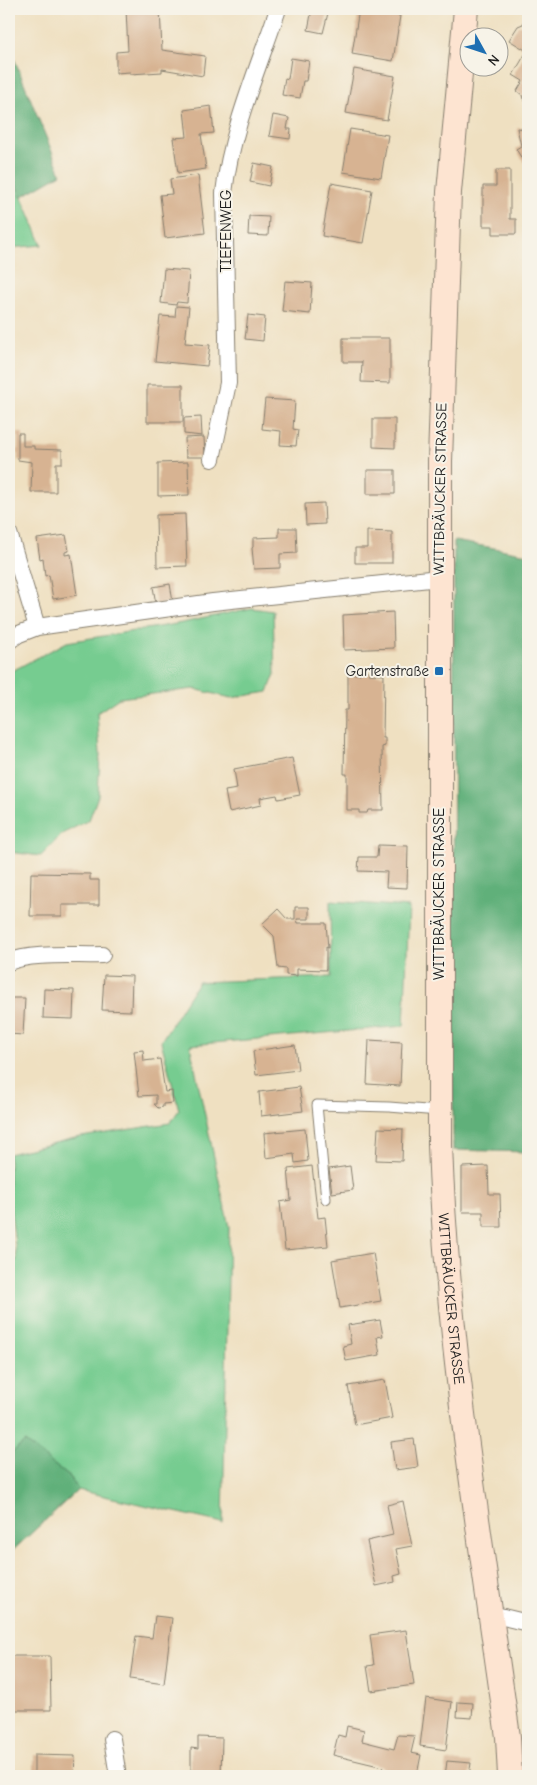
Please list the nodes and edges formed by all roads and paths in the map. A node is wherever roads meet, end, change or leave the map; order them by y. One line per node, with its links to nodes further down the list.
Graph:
1 (278, 9): 3 (street, TIEFENWEG)
2 (466, 9): 5 (main road, WITTBRÄUCKER STRASSE)
3 (212, 459)
4 (9, 533): 6 (street)
5 (439, 578): 6 (street); 10 (main road, WITTBRÄUCKER STRASSE)
6 (37, 627): 7 (street)
7 (9, 641)
8 (102, 956): 9 (street)
9 (9, 962)
10 (440, 1111): 11 (lane); 12 (main road, WITTBRÄUCKER STRASSE)
11 (326, 1199)
12 (492, 1614): 13 (street); 16 (main road, WITTBRÄUCKER STRASSE)
13 (528, 1624)
14 (112, 1739): 15 (street)
15 (118, 1776)
16 (510, 1776)

